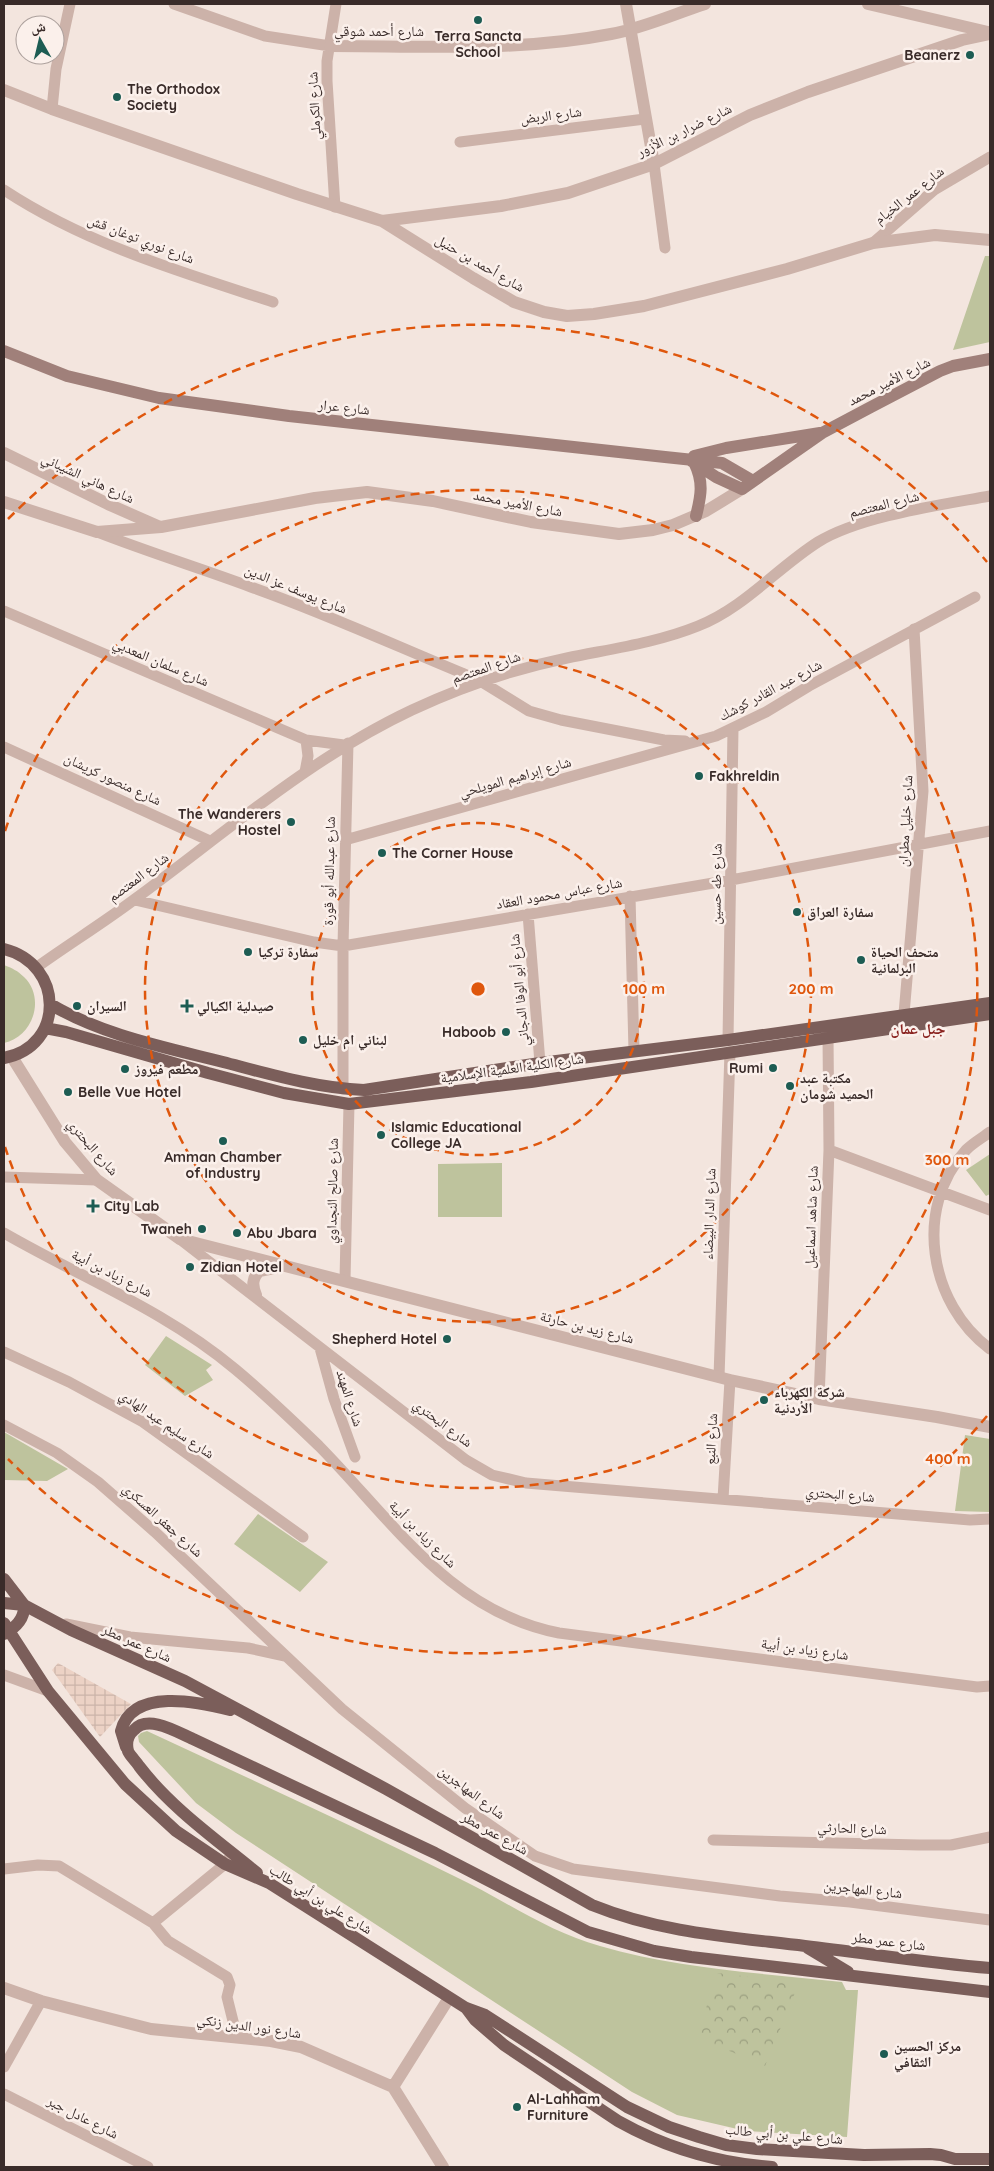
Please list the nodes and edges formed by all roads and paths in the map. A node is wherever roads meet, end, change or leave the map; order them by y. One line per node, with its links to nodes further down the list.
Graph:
1 (70, 4): 14 (street)
2 (174, 4): 7 (street, شارع أحمد شوقي)
3 (336, 4): 12 (street, شارع الكرملي)
4 (626, 4): 9 (street)
5 (705, 4): 9 (street, شارع أحمد شوقي)
6 (868, 4): 8 (street)
7 (201, 9): 12 (street, شارع أحمد شوقي)
8 (948, 22): 10 (street); 11 (street)
9 (631, 29): 12 (street, شارع أحمد شوقي); 15 (street)
10 (990, 33): 11 (street, شارع ضرار بن الأزور)
11 (948, 45): 18 (street, شارع ضرار بن الأزور)
12 (330, 46): 20 (street, شارع الكرملي)
13 (4, 90): 14 (street, شارع أحمد بن حنبل)
14 (52, 109): 20 (street, شارع أحمد بن حنبل)
15 (646, 119): 16 (street, شارع الربض); 18 (street)
16 (460, 142)
17 (990, 157): 23 (street, شارع عمر الخيام)
18 (654, 164): 21 (street, شارع ضرار بن الأزور); 24 (street)
19 (4, 190): 25 (street, شارع نوري توغان قش)
20 (335, 206): 21 (street, شارع أحمد بن حنبل)
21 (382, 221): 23 (street, شارع أحمد بن حنبل)
22 (990, 240): 23 (street, شارع أحمد بن حنبل)
23 (872, 243)
24 (665, 248)
25 (273, 302)
26 (4, 350): 30 (main road, شارع عرار)
27 (990, 359): 28 (main road, شارع الأمير محمد)
28 (822, 433): 30 (main road); 31 (main road, شارع الأمير محمد)
29 (4, 453): 36 (street, شارع هاني الشيباني)
30 (691, 460): 31 (main road, شارع عرار); 32 (main road, شارع عرار); 35 (main road)
31 (753, 481): 32 (main road, شارع الأمير محمد)
32 (742, 488): 35 (street, شارع الأمير محمد)
33 (990, 496): 41 (street, شارع المعتصم)
34 (4, 502): 37 (street, شارع الأمير محمد)
35 (696, 516): 36 (street, شارع الأمير محمد)
36 (161, 527): 37 (street, شارع الأمير محمد)
37 (97, 532): 41 (street, شارع يوسف عز الدين)
38 (975, 597): 40 (street, شارع عبد القادر كوشك)
39 (4, 611): 43 (street, شارع سلمان المعدبي)
40 (914, 629): 42 (street, شارع عبد القادر كوشك); 51 (street, شارع خليل مطران)
41 (482, 682): 44 (street, شارع عبد القادر كوشك); 45 (street, شارع المعتصم)
42 (733, 729): 44 (street, شارع عبد القادر كوشك); 52 (street, شارع طه حسين)
43 (306, 740): 45 (street, شارع سلمان المعدبي); 47 (street)
44 (694, 742): 49 (street, شارع إبراهيم المويلحي)
45 (346, 744): 47 (street, شارع المعتصم); 49 (street, شارع عبدالله أبو قورة)
46 (4, 747): 50 (street, شارع منصور كريشان)
47 (305, 772): 50 (street, شارع المعتصم)
48 (990, 831): 51 (street, شارع عباس محمود العقاد)
49 (345, 840): 56 (street, شارع عبدالله أبو قورة)
50 (210, 841): 54 (street, شارع المعتصم)
51 (920, 844): 52 (street, شارع عباس محمود العقاد); 61 (street, شارع خليل مطران)
52 (731, 880): 53 (street, شارع عباس محمود العقاد); 65 (street, شارع طه حسين)
53 (630, 896): 55 (street, شارع عباس محمود العقاد); 66 (street)
54 (135, 900): 56 (street, شارع عباس محمود العقاد); 58 (street, شارع المعتصم)
55 (528, 914): 56 (street, شارع عباس محمود العقاد); 68 (street, شارع أبو الوفا الدجاني)
56 (343, 946): 69 (street, شارع عبدالله أبو قورة)
57 (4, 948): 58 (main road)
58 (36, 967): 60 (main road)
59 (990, 1003): 61 (main road, شارع الكلية العلمية الإسلامية)
60 (50, 1004): 63 (main road); 69 (main road, شارع الكلية العلمية الإسلامية)
61 (904, 1014): 65 (main road, شارع الكلية العلمية الإسلامية)
62 (990, 1014): 64 (main road, شارع الكلية العلمية الإسلامية)
63 (45, 1028): 67 (main road); 70 (main road, شارع الكلية العلمية الإسلامية)
64 (828, 1036): 65 (main road, شارع الكلية العلمية الإسلامية); 72 (street, شارع شاهد اسماعيل)
65 (729, 1046): 66 (main road, شارع الكلية العلمية الإسلامية); 70 (main road, شارع الكلية العلمية الإسلامية); 85 (street, شارع الدار البيضاء)
66 (634, 1051): 68 (main road, شارع الكلية العلمية الإسلامية)
67 (8, 1058): 74 (street, شارع البحتري)
68 (540, 1063): 69 (main road, شارع الكلية العلمية الإسلامية)
69 (343, 1089)
70 (349, 1104): 80 (street, شارع صالح النجداوي)
71 (990, 1132): 75 (street)
72 (829, 1150): 75 (street); 86 (street, شارع شاهد اسماعيل)
73 (4, 1176): 74 (street)
74 (97, 1180): 78 (street, شارع البحتري)
75 (941, 1193): 76 (street); 83 (street)
76 (990, 1210)
77 (4, 1233): 100 (street, شارع زياد بن أبية)
78 (180, 1239): 79 (street, شارع زيد بن حارثة); 81 (street, شارع البحتري)
79 (286, 1267): 80 (street, شارع زيد بن حارثة); 81 (street)
80 (345, 1280): 85 (street, شارع زيد بن حارثة)
81 (256, 1295): 82 (street, شارع البحتري)
82 (320, 1348): 89 (street, شارع المهند); 90 (street, شارع البحتري)
83 (990, 1349)
84 (4, 1352): 92 (street, شارع سليم عبد الهادي)
85 (724, 1378): 86 (street, شارع زيد بن حارثة); 90 (street, شارع النبع)
86 (819, 1398): 88 (street, شارع زيد بن حارثة)
87 (4, 1425): 98 (street, شارع جعفر العسكري)
88 (990, 1427)
89 (355, 1458)
90 (723, 1499): 91 (street, شارع البحتري)
91 (990, 1519)
92 (303, 1537)
93 (4, 1579): 95 (main road)
94 (4, 1604): 95 (main road)
95 (24, 1605): 96 (main road, شارع عمر مطر); 97 (main road)
96 (60, 1624): 98 (street); 102 (main road, شارع عمر مطر)
97 (6, 1629): 101 (main road, شارع علي بن أبي طالب)
98 (287, 1656): 110 (street, شارع المهاجرين)
99 (4, 1675): 101 (street)
100 (990, 1686)
101 (48, 1691): 107 (main road, شارع علي بن أبي طالب)
102 (252, 1716): 103 (main road); 112 (main road, شارع عمر مطر)
103 (129, 1752): 106 (main road); 114 (main road)
104 (990, 1837): 105 (street, شارع الحارثي)
105 (713, 1840)
106 (233, 1853): 107 (street); 109 (main road)
107 (225, 1864): 109 (main road, شارع علي بن أبي طالب); 111 (street)
108 (4, 1869): 111 (street)
109 (269, 1883): 117 (main road, شارع علي بن أبي طالب)
110 (990, 1920)
111 (153, 1923): 120 (street)
112 (804, 1946): 113 (main road, شارع عمر مطر); 114 (main road)
113 (990, 1968)
114 (852, 1975): 116 (main road)
115 (4, 1988): 118 (street, شارع نور الدين زنكي)
116 (990, 1992)
117 (449, 1998): 119 (main road, شارع علي بن أبي طالب); 122 (street)
118 (41, 2001): 120 (street, شارع نور الدين زنكي); 121 (street)
119 (466, 2008): 124 (main road, شارع علي بن أبي طالب); 128 (main road, شارع علي بن أبي طالب)
120 (237, 2037): 122 (street, شارع نور الدين زنكي)
121 (4, 2067)
122 (393, 2087): 127 (street)
123 (4, 2094): 126 (street, شارع عادل جبر)
124 (955, 2159): 125 (main road, شارع علي بن أبي طالب); 129 (main road)
125 (990, 2159)
126 (148, 2167)
127 (443, 2167)
128 (772, 2167)
129 (943, 2167)

